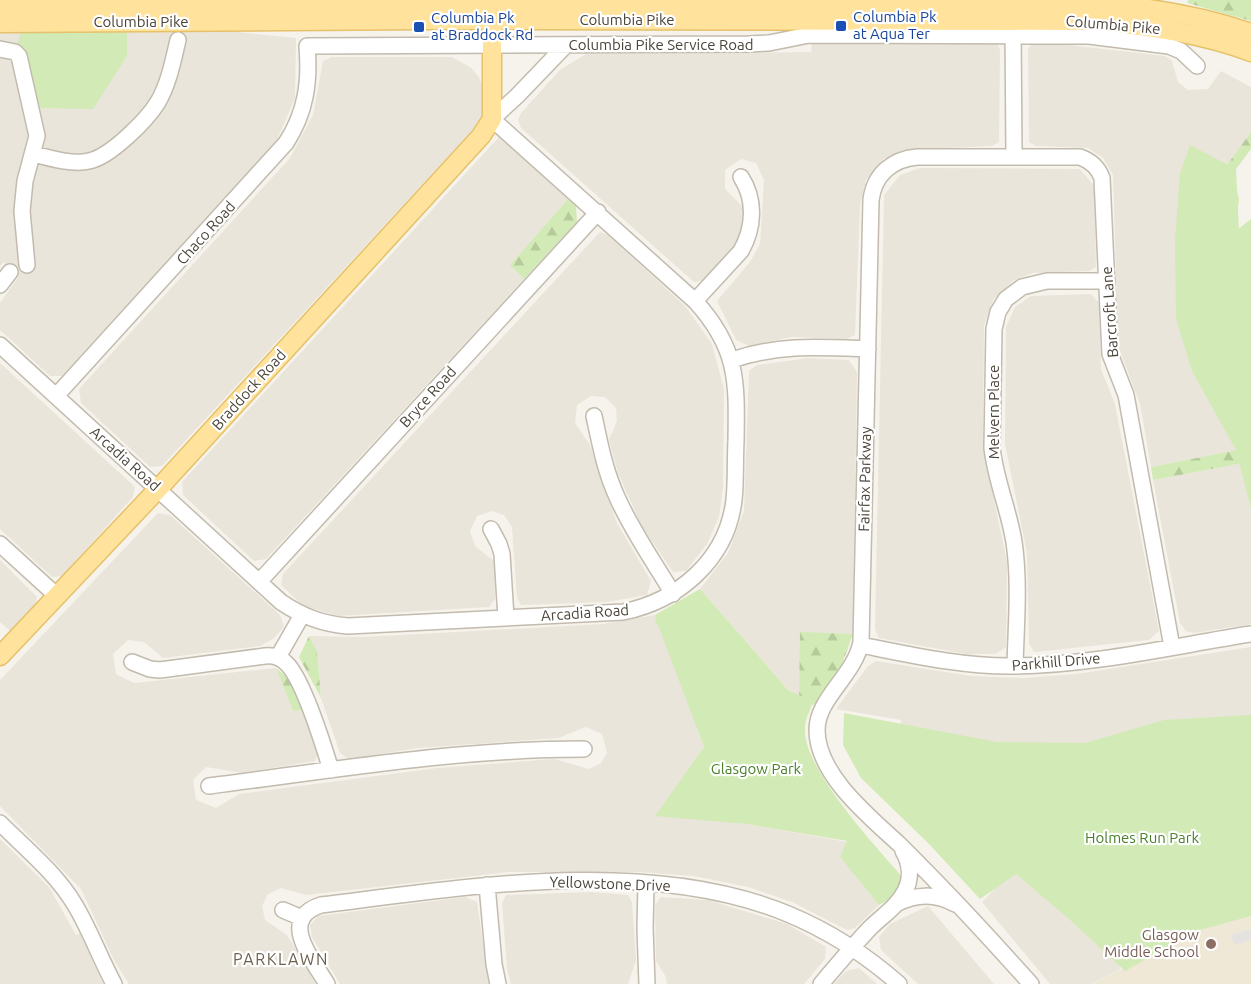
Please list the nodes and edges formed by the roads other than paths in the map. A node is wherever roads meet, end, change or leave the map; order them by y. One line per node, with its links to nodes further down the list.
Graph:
1 (0, 5): 2 (main road, Columbia Pike)
2 (427, 8): 4 (main road, Columbia Pike); 6 (main road, Columbia Pike)
3 (847, 8): 4 (main road, Columbia Pike); 5 (main road, Columbia Pike)
4 (492, 12): 11 (main road)
5 (1013, 19): 7 (main road, Columbia Pike); 9 (street, Columbia Pike Service Road); 13 (main road, Columbia Pike); 14 (street, Columbia Pike Service Road); 17 (street)
6 (0, 22)
7 (1251, 33)
8 (178, 40): 16 (street)
9 (566, 45): 11 (street, Columbia Pike Service Road); 15 (street, Braddock Road)
10 (307, 46): 11 (street, Columbia Pike Service Road); 28 (street, Chaco Road)
11 (493, 46): 15 (main road)
12 (0, 48): 16 (street)
13 (1251, 52)
14 (1197, 66)
15 (492, 118): 19 (street, Arcadia Road); 30 (main road, Braddock Road)
16 (34, 154): 20 (street)
17 (1014, 156): 22 (street, Barcroft Lane); 26 (street, Fairfax Parkway)
18 (741, 177): 24 (street)
19 (598, 212): 24 (street, Arcadia Road); 33 (street, Bryce Road)
20 (27, 265)
21 (10, 272): 23 (street)
22 (1107, 281): 40 (street, Barcroft Lane); 44 (street, Melvern Place)
23 (0, 285)
24 (695, 301): 27 (street, Arcadia Road)
25 (0, 345): 28 (street, Arcadia Road)
26 (868, 349): 27 (street); 39 (street, Fairfax Parkway)
27 (732, 360): 34 (street, Arcadia Road)
28 (56, 396): 30 (street, Arcadia Road)
29 (594, 416): 34 (street)
30 (158, 489): 33 (street, Arcadia Road); 35 (main road, Braddock Road)
31 (491, 529): 37 (street)
32 (0, 544): 35 (street)
33 (259, 582): 36 (street, Arcadia Road)
34 (673, 594): 37 (street, Arcadia Road)
35 (57, 596): 41 (main road, Braddock Road)
36 (302, 615): 37 (street, Arcadia Road); 42 (street)
37 (506, 618)
38 (1251, 634): 40 (street, Parkhill Drive)
39 (861, 645): 44 (street, Parkhill Drive); 49 (street, Fairfax Parkway)
40 (1172, 647): 44 (street, Parkhill Drive)
41 (0, 656)
42 (278, 657): 43 (street); 46 (street)
43 (132, 662)
44 (1015, 666)
45 (584, 749): 46 (street)
46 (331, 770): 47 (street)
47 (209, 786)
48 (0, 823): 57 (street)
49 (899, 845): 52 (street); 54 (street, Fairfax Parkway)
50 (646, 884): 51 (street, Yellowstone Drive); 56 (street, Yellowstone Drive); 60 (street)
51 (487, 885): 55 (street, Yellowstone Drive); 59 (street)
52 (893, 906): 54 (street); 56 (street)
53 (283, 910): 55 (street)
54 (965, 911): 63 (street, Fairfax Parkway)
55 (302, 918): 58 (street)
56 (853, 948): 61 (street); 62 (street, Yellowstone Drive)
57 (114, 984)
58 (327, 984)
59 (498, 984)
60 (647, 984)
61 (821, 984)
62 (899, 984)
63 (1031, 984)

